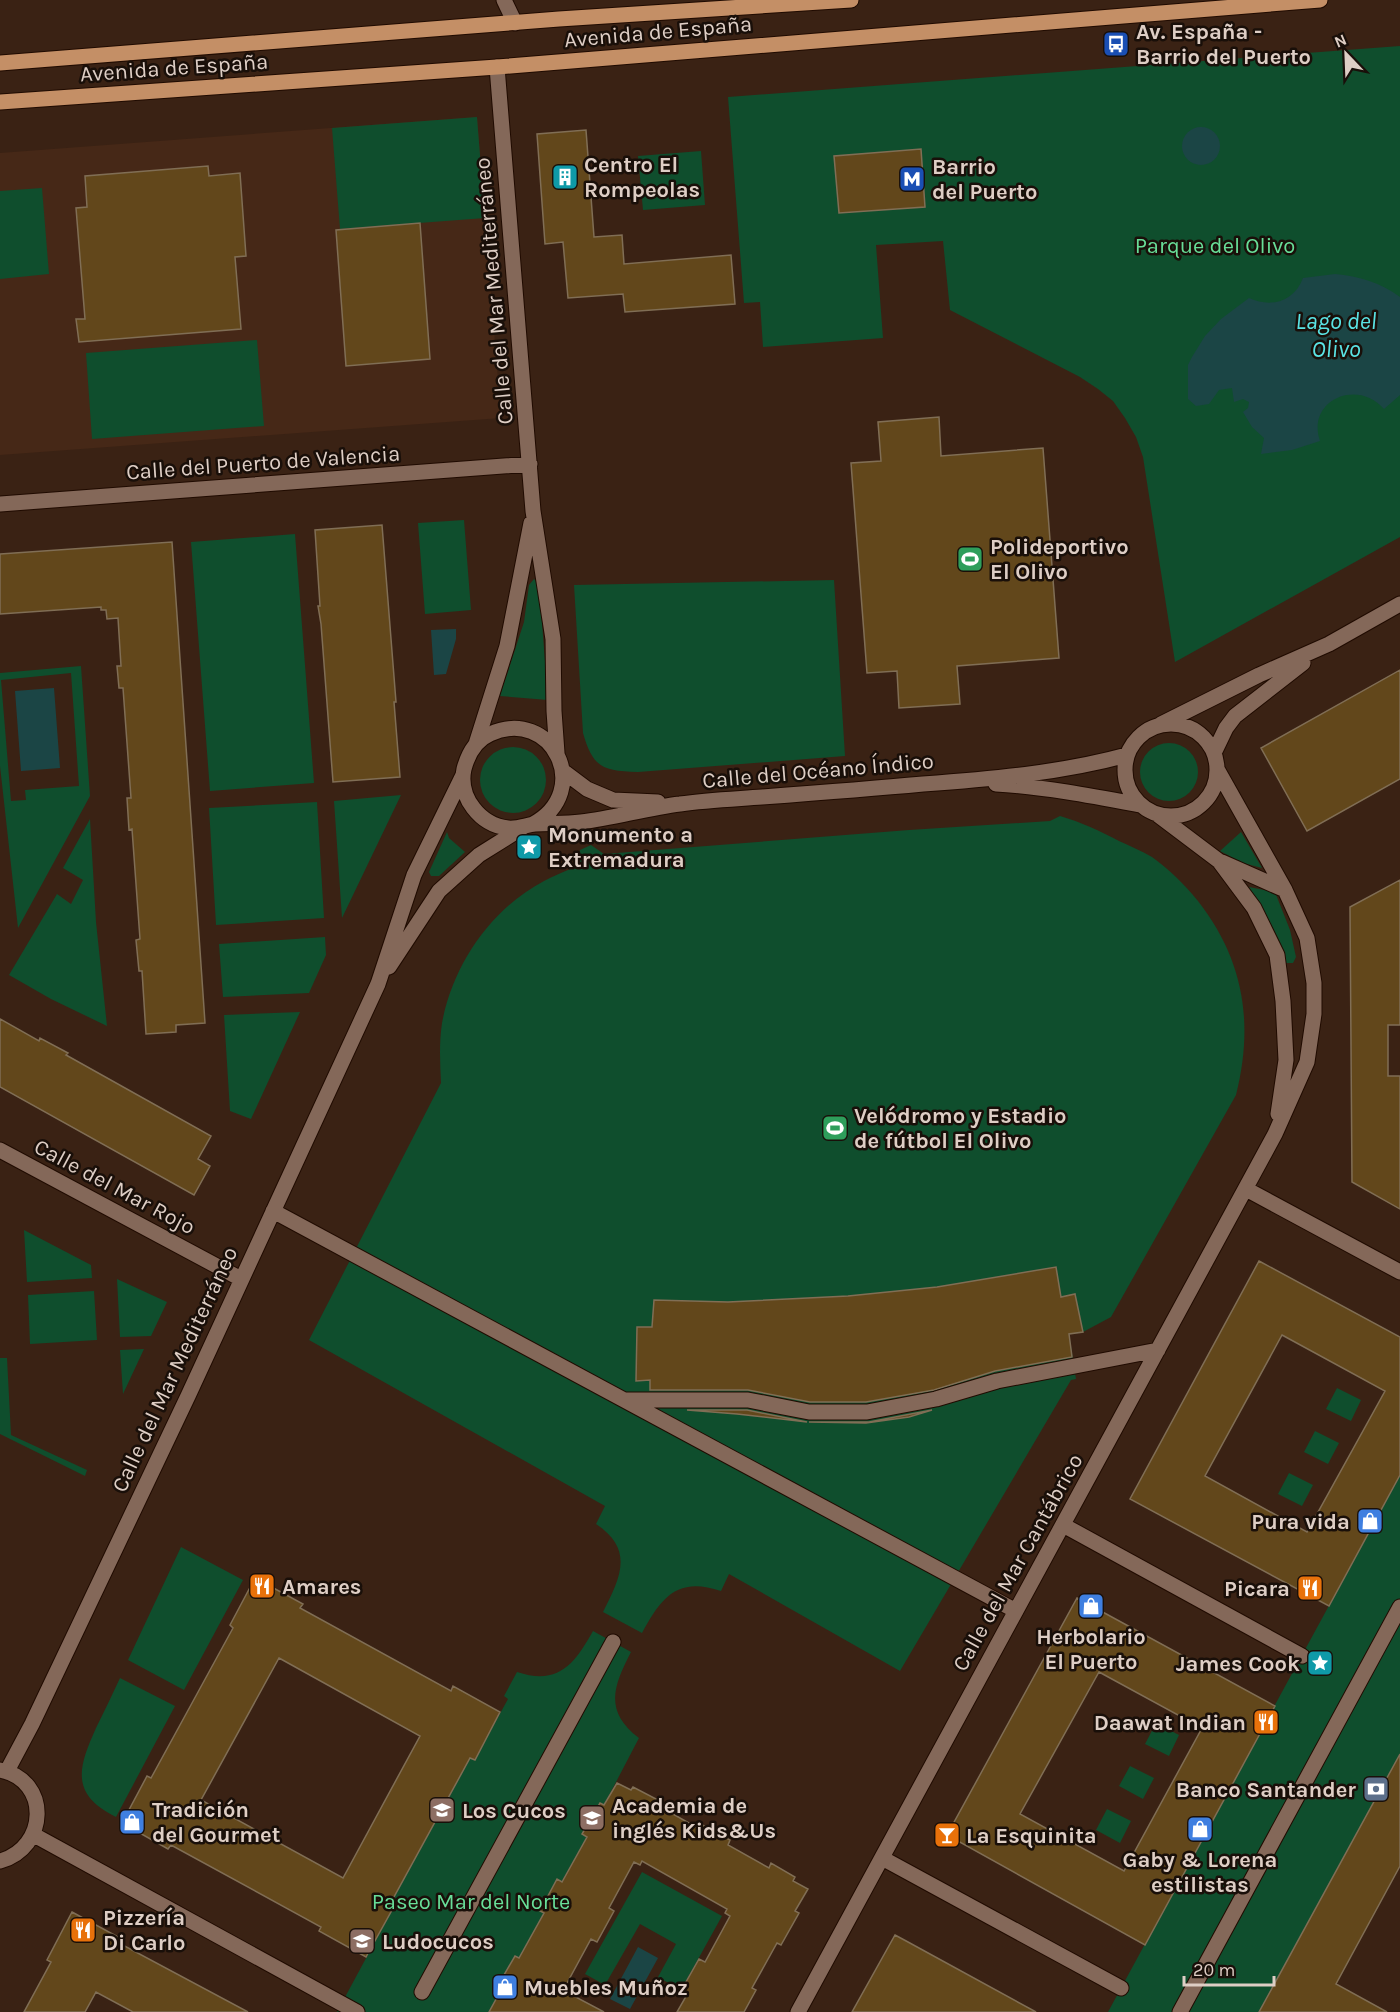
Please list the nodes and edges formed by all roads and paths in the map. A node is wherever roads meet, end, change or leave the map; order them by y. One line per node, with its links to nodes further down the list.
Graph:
1 (504, 0): 4 (street)
2 (851, 0): 4 (main road, Avenida de España)
3 (1320, 0): 6 (main road, Avenida de España)
4 (515, 23): 5 (main road, Avenida de España)
5 (0, 63)
6 (497, 66): 7 (main road, Avenida de España); 8 (street, Calle del Mar Mediterráneo)
7 (0, 102)
8 (530, 464): 9 (street, Calle del Puerto de Valencia); 10 (street, Calle del Mar Mediterráneo)
9 (0, 504)
10 (533, 512): 14 (street, Calle del Mar Mediterráneo); 15 (street, Calle del Mar Mediterráneo)
11 (1400, 604): 12 (street)
12 (1329, 644): 13 (street); 16 (street)
13 (1158, 726): 16 (street); 17 (street)
14 (476, 744): 15 (street); 20 (street)
15 (557, 753): 19 (street)
16 (1214, 753): 18 (street)
17 (1127, 755): 21 (street, Calle del Océano Índico); 23 (street)
18 (1217, 769): 24 (street); 27 (street, Calle del Mar Cantábrico)
19 (563, 771): 22 (street, Calle del Océano Índico); 25 (street)
20 (463, 776): 25 (street); 28 (street, Calle del Mar Mediterráneo)
21 (960, 782): 22 (street, Calle del Océano Índico); 23 (street, Calle del Océano Índico)
22 (678, 804): 25 (street, Calle del Océano Índico)
23 (1140, 805): 24 (street)
24 (1158, 815): 26 (street, Calle del Mar Cantábrico)
25 (527, 826): 28 (street, Calle del Mar Mediterráneo)
26 (1219, 861): 27 (street, Calle del Mar Cantábrico); 29 (street, Calle del Mar Cantábrico)
27 (1285, 890): 29 (street, Calle del Mar Cantábrico)
28 (378, 984): 32 (street, Calle del Mar Mediterráneo)
29 (1275, 1134): 31 (street, Calle del Mar Cantábrico)
30 (0, 1150): 34 (street, Calle del Mar Rojo)
31 (1246, 1189): 33 (street); 35 (street, Calle del Mar Cantábrico)
32 (273, 1211): 34 (street, Calle del Mar Mediterráneo); 36 (street)
33 (1400, 1272)
34 (241, 1279): 42 (street, Calle del Mar Mediterráneo)
35 (1158, 1350): 36 (street); 37 (street, Calle del Mar Cantábrico)
36 (623, 1400): 39 (street)
37 (1063, 1525): 39 (street, Calle del Mar Cantábrico); 41 (street)
38 (1400, 1607): 50 (street)
39 (1016, 1611): 44 (street, Calle del Mar Cantábrico)
40 (613, 1642): 47 (street)
41 (1302, 1656)
42 (4, 1771): 43 (street)
43 (34, 1835): 45 (street); 48 (street)
44 (882, 1858): 46 (street); 49 (street, Calle del Mar Cantábrico)
45 (0, 1861)
46 (1121, 1988)
47 (422, 1992)
48 (357, 2012)
49 (798, 2012)
50 (1180, 2012)

